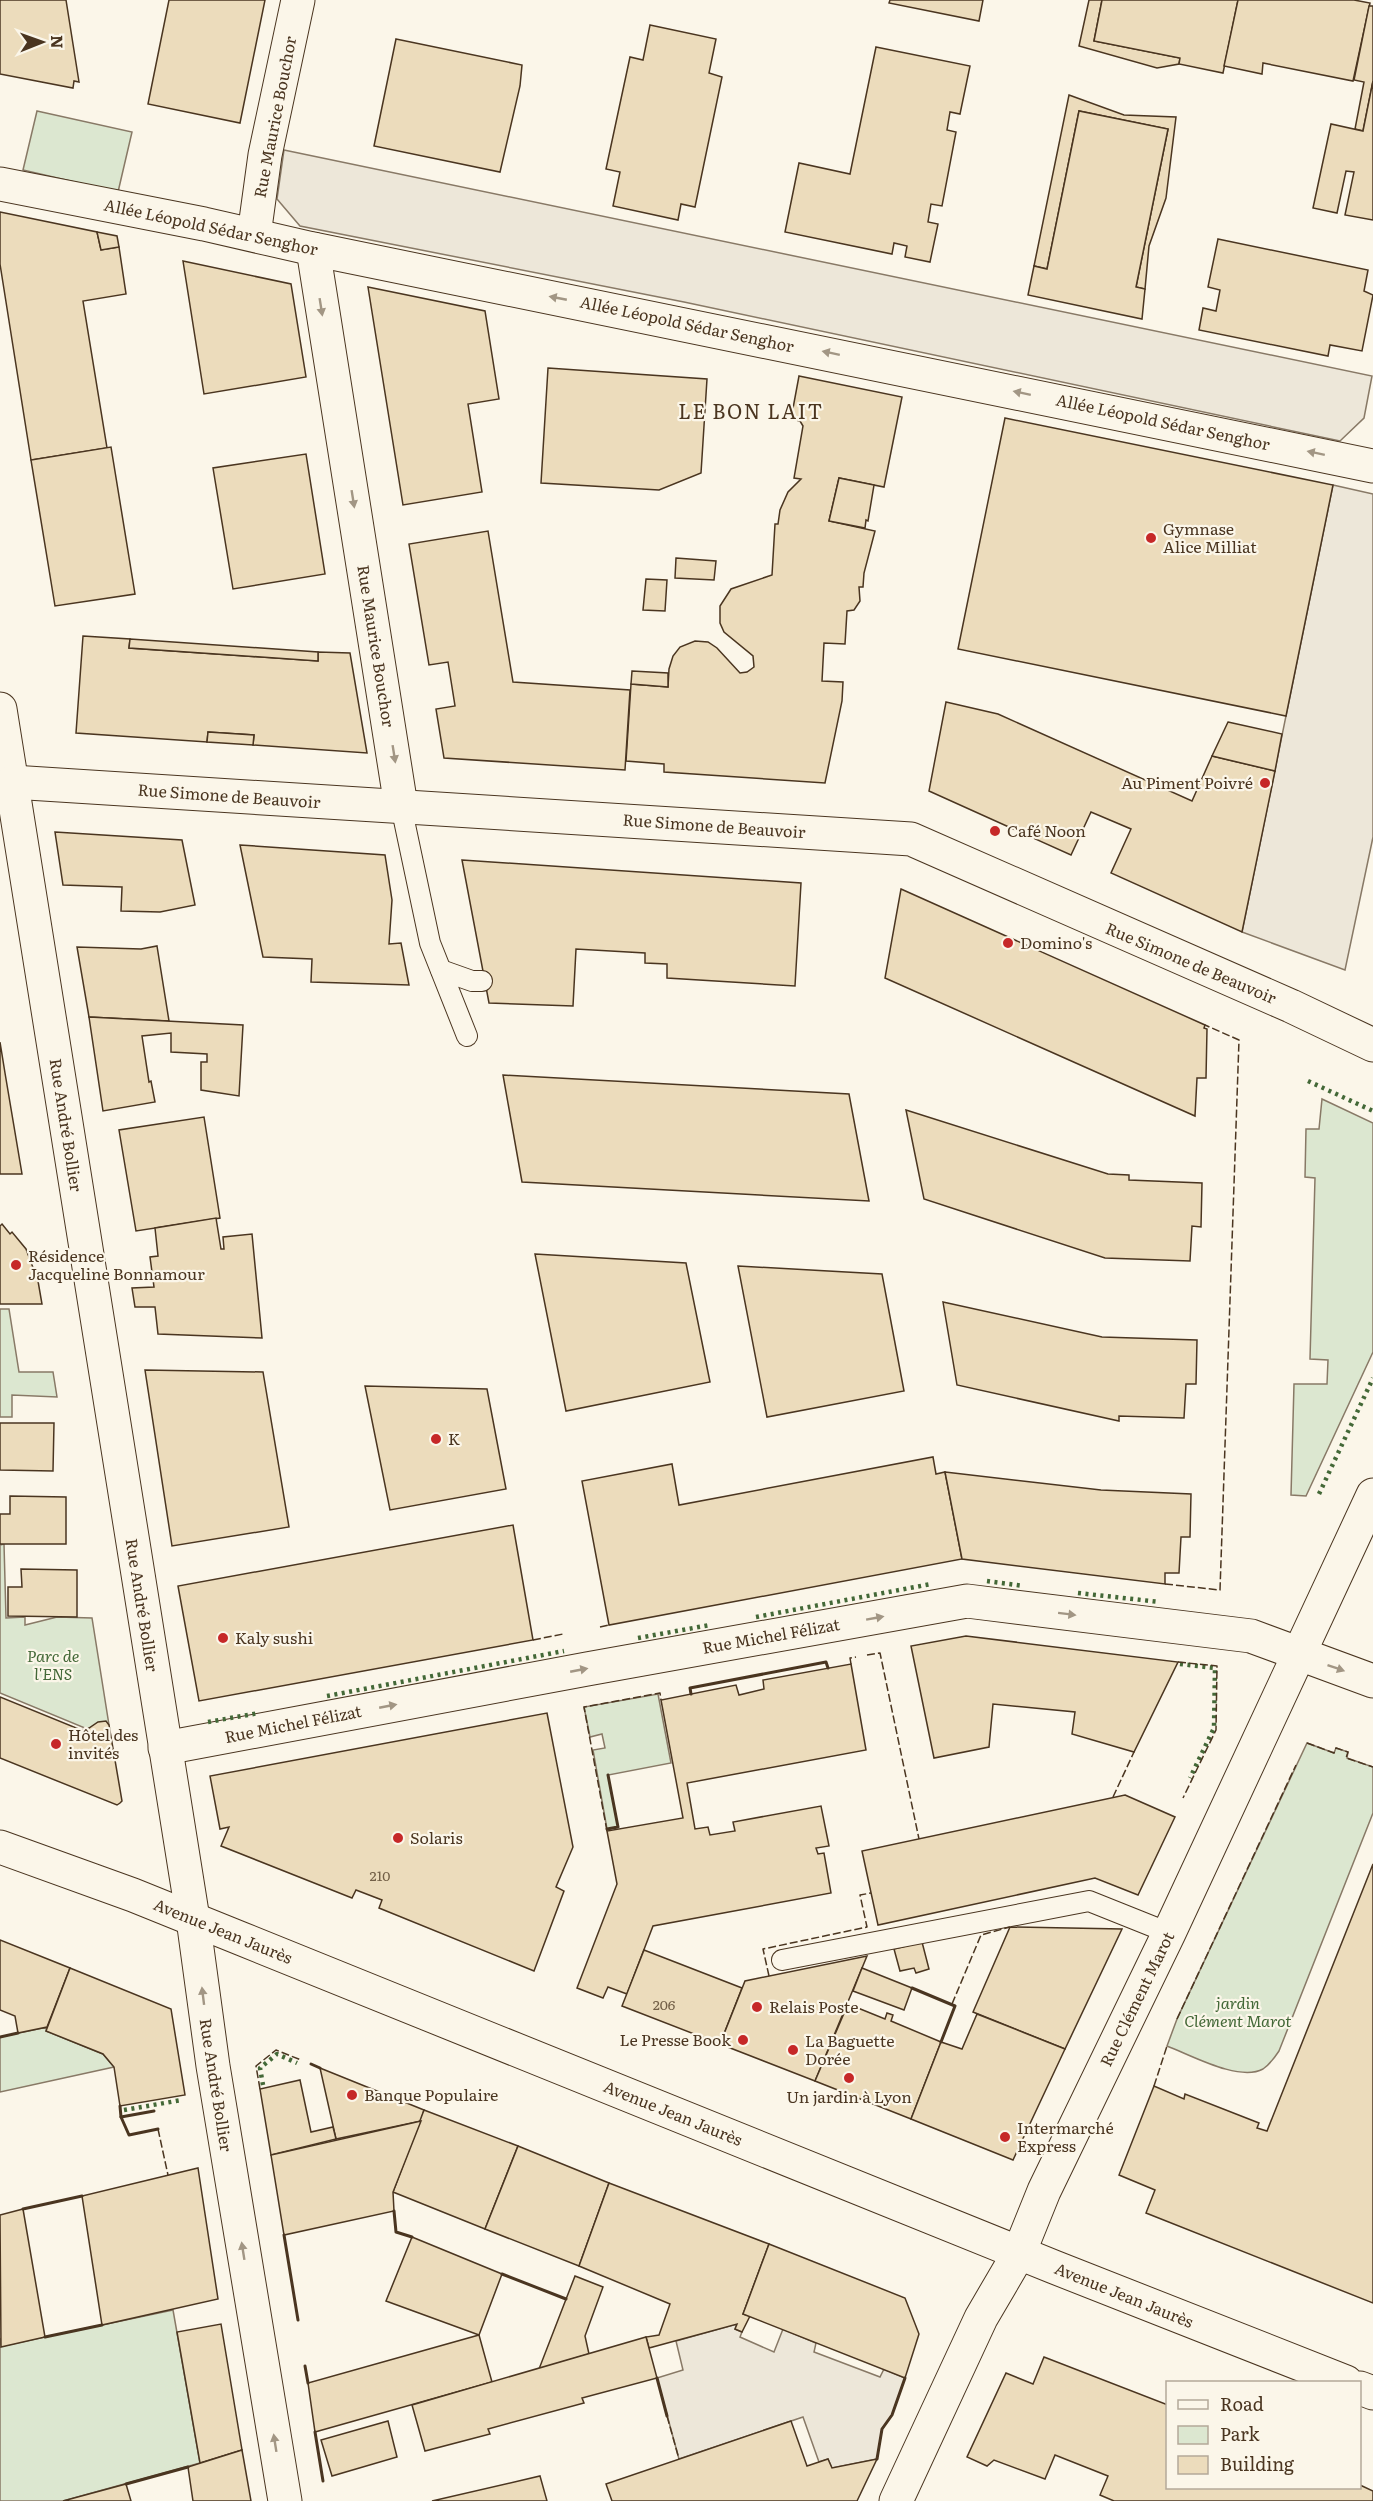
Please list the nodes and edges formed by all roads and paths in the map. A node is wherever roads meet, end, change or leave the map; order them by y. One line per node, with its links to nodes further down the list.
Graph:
1 (298, 0): 3 (street, Rue Maurice Bouchor)
2 (0, 184): 3 (street, Allée Léopold Sédar Senghor)
3 (254, 235): 4 (street, Allée Léopold Sédar Senghor)
4 (313, 249): 5 (street, Allée Léopold Sédar Senghor, one-way to 4); 8 (street, Rue Maurice Bouchor, one-way to 8)
5 (1372, 457)
6 (0, 709): 7 (street, Rue André Bollier)
7 (12, 782): 8 (street, Rue Simone de Beauvoir); 16 (street, Rue André Bollier)
8 (401, 806): 9 (lane, Rue Maurice Bouchor); 11 (street, Rue Simone de Beauvoir)
9 (441, 970): 10 (lane); 12 (lane, Rue Maurice Bouchor)
10 (482, 981)
11 (1371, 1035)
12 (467, 1036)
13 (1373, 1495): 14 (street, Rue Clément Marot)
14 (1298, 1656): 15 (street, Rue Michel Félizat, one-way to 15); 16 (street, Rue Michel Félizat, one-way to 14); 19 (street, Rue Clément Marot)
15 (1373, 1681)
16 (165, 1748): 18 (street, Rue André Bollier)
17 (0, 1847): 18 (street, Avenue Jean Jaurès)
18 (193, 1919): 21 (street, Avenue Jean Jaurès); 23 (street, Rue André Bollier, one-way to 18)
19 (1169, 1933): 20 (lane); 21 (street, Rue Clément Marot)
20 (782, 1960)
21 (1019, 2253): 22 (street, Avenue Jean Jaurès); 24 (street, Rue Clément Marot)
22 (1343, 2381)
23 (285, 2501)
24 (896, 2501)

